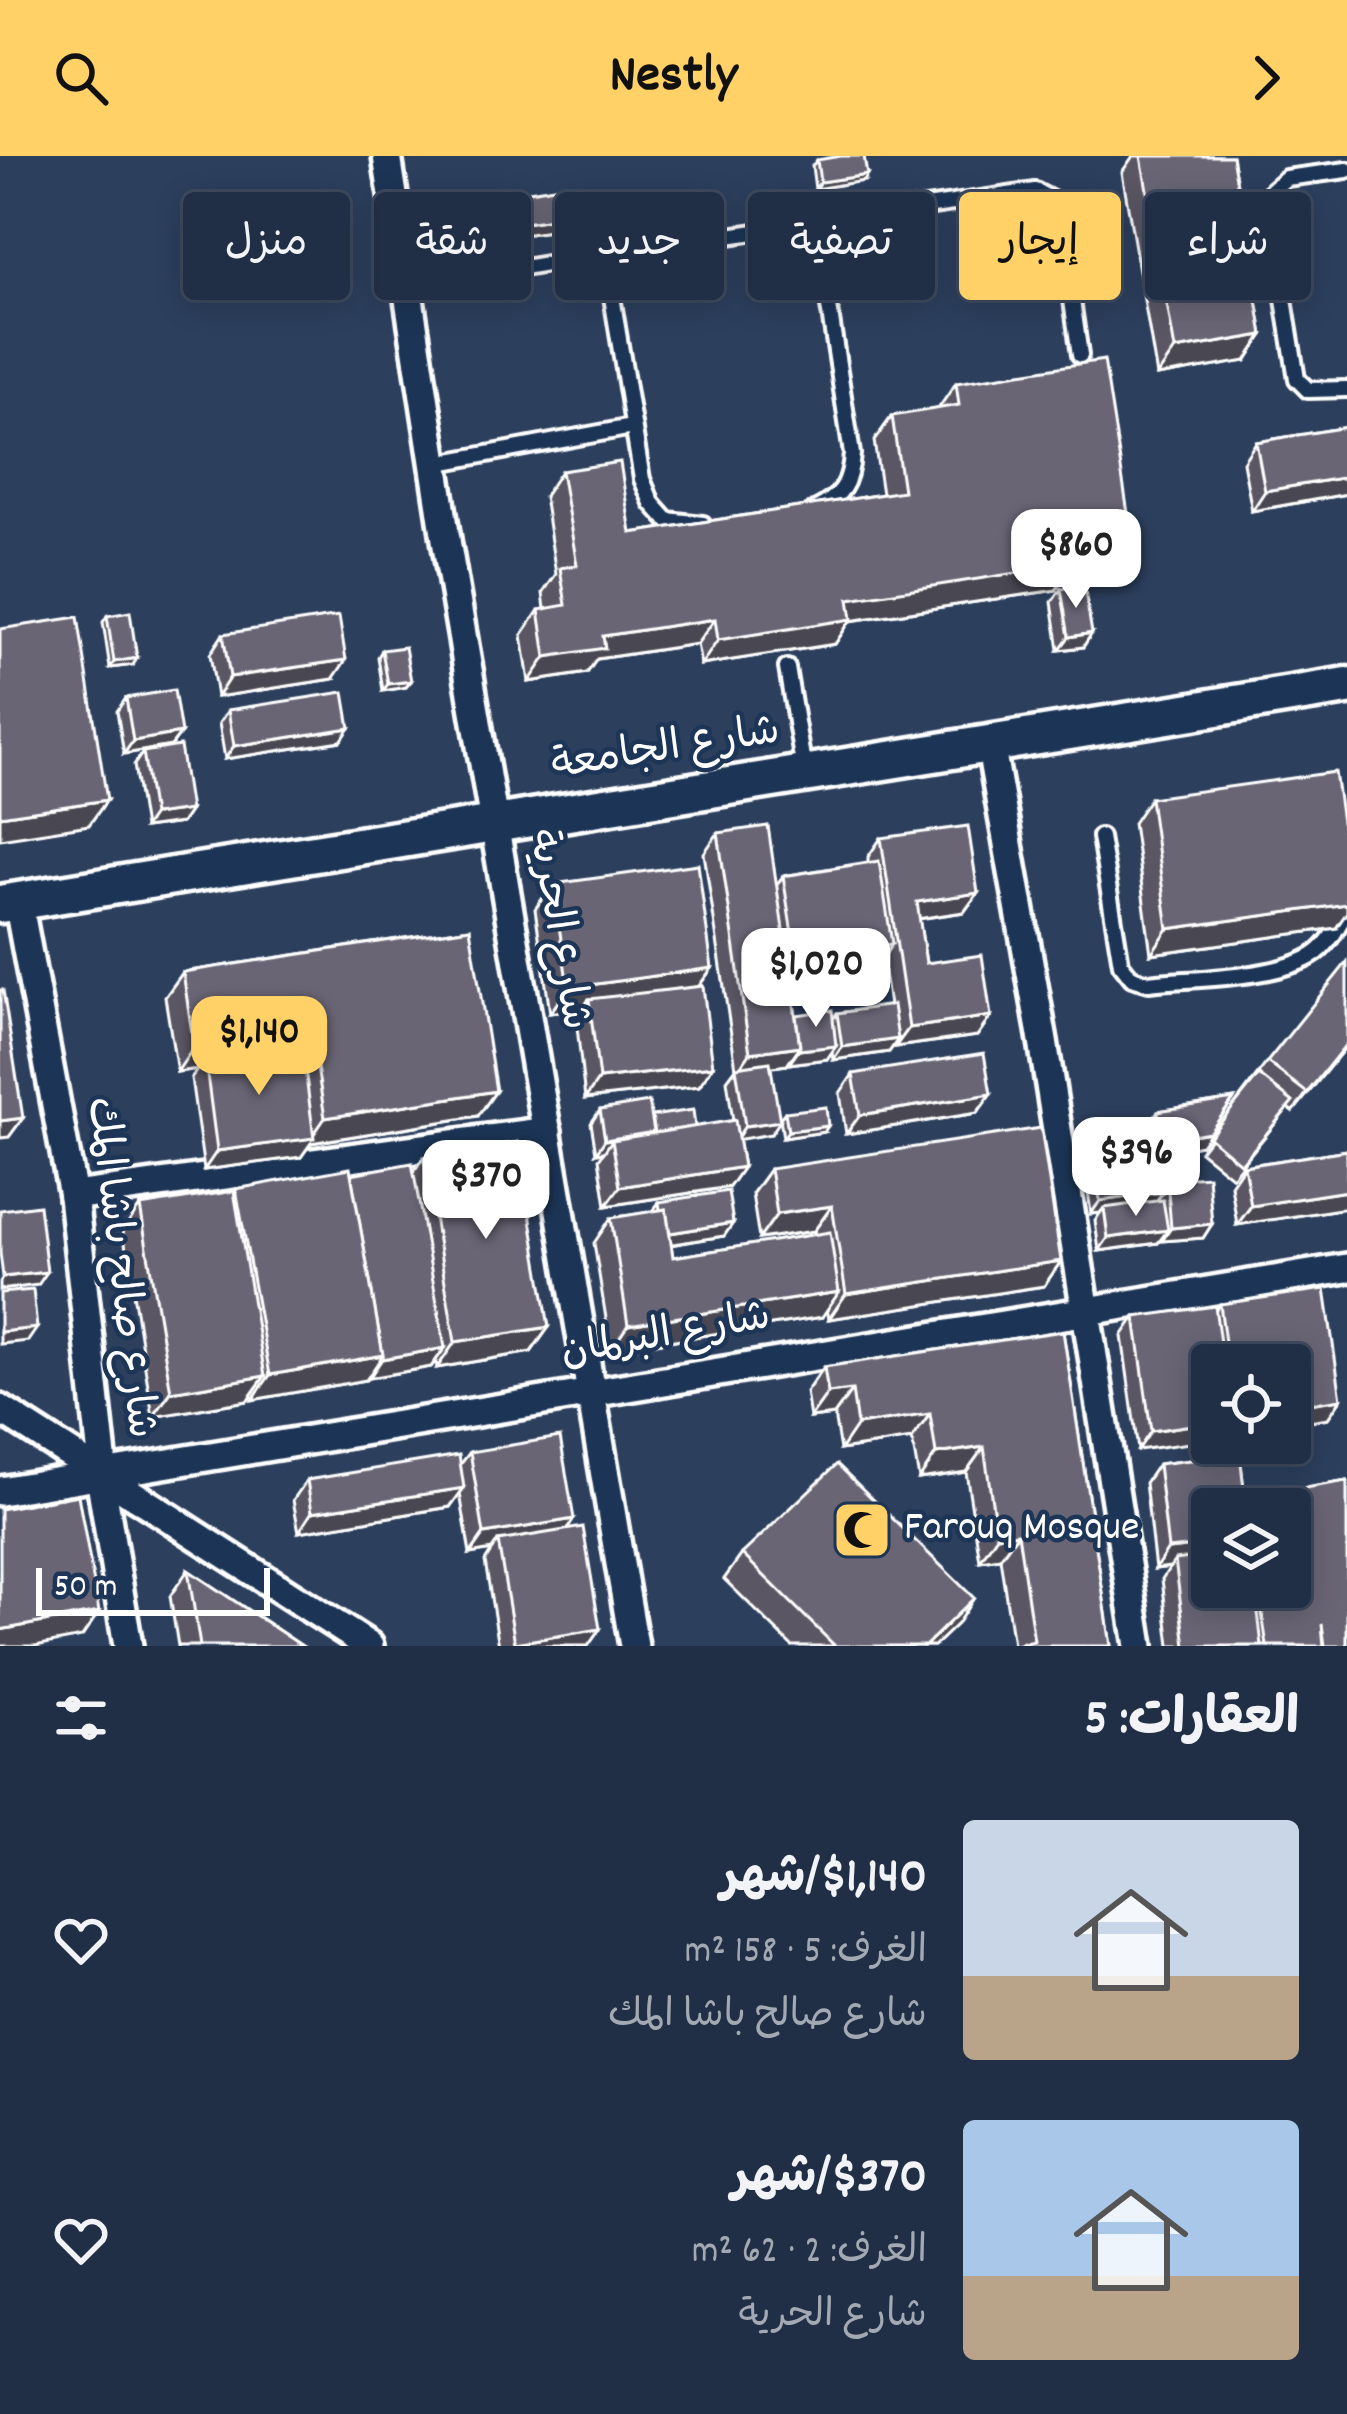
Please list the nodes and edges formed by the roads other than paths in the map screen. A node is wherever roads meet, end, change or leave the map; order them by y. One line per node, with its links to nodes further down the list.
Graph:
1 (386, 156): 3 (street, شارع الحرية)
2 (1347, 170): 9 (lane)
3 (392, 192)
4 (935, 206): 8 (lane)
5 (409, 300): 11 (street, شارع الحرية)
6 (612, 300): 10 (lane)
7 (829, 300): 12 (lane)
8 (1080, 355)
9 (1347, 389)
10 (632, 427): 11 (lane); 13 (lane)
11 (434, 464): 18 (street, شارع الحرية)
12 (790, 514)
13 (719, 522)
14 (788, 668): 17 (lane)
15 (1347, 686): 16 (main road, شارع الجامعة)
16 (990, 743): 17 (main road, شارع الجامعة); 25 (street)
17 (805, 774): 18 (main road, شارع الجامعة)
18 (495, 824): 20 (main road, شارع الجامعة); 22 (street, شارع الحرية)
19 (1100, 837): 21 (lane)
20 (9, 903): 23 (street, شارع صالح باشا المك)
21 (1347, 910)
22 (548, 1131): 23 (street); 26 (street, شارع الحرية)
23 (73, 1196): 28 (street, شارع صالح باشا المك)
24 (1347, 1268): 25 (street, شارع البرلمان)
25 (1084, 1309): 26 (street, شارع البرلمان); 33 (street)
26 (592, 1393): 28 (street, شارع البرلمان); 32 (street, شارع الحرية)
27 (0, 1409): 28 (street)
28 (100, 1475): 29 (street, شارع البرلمان); 30 (street, شارع صالح باشا المك); 31 (street)
29 (0, 1491)
30 (128, 1646)
31 (369, 1646)
32 (634, 1646)
33 (1138, 1646)

